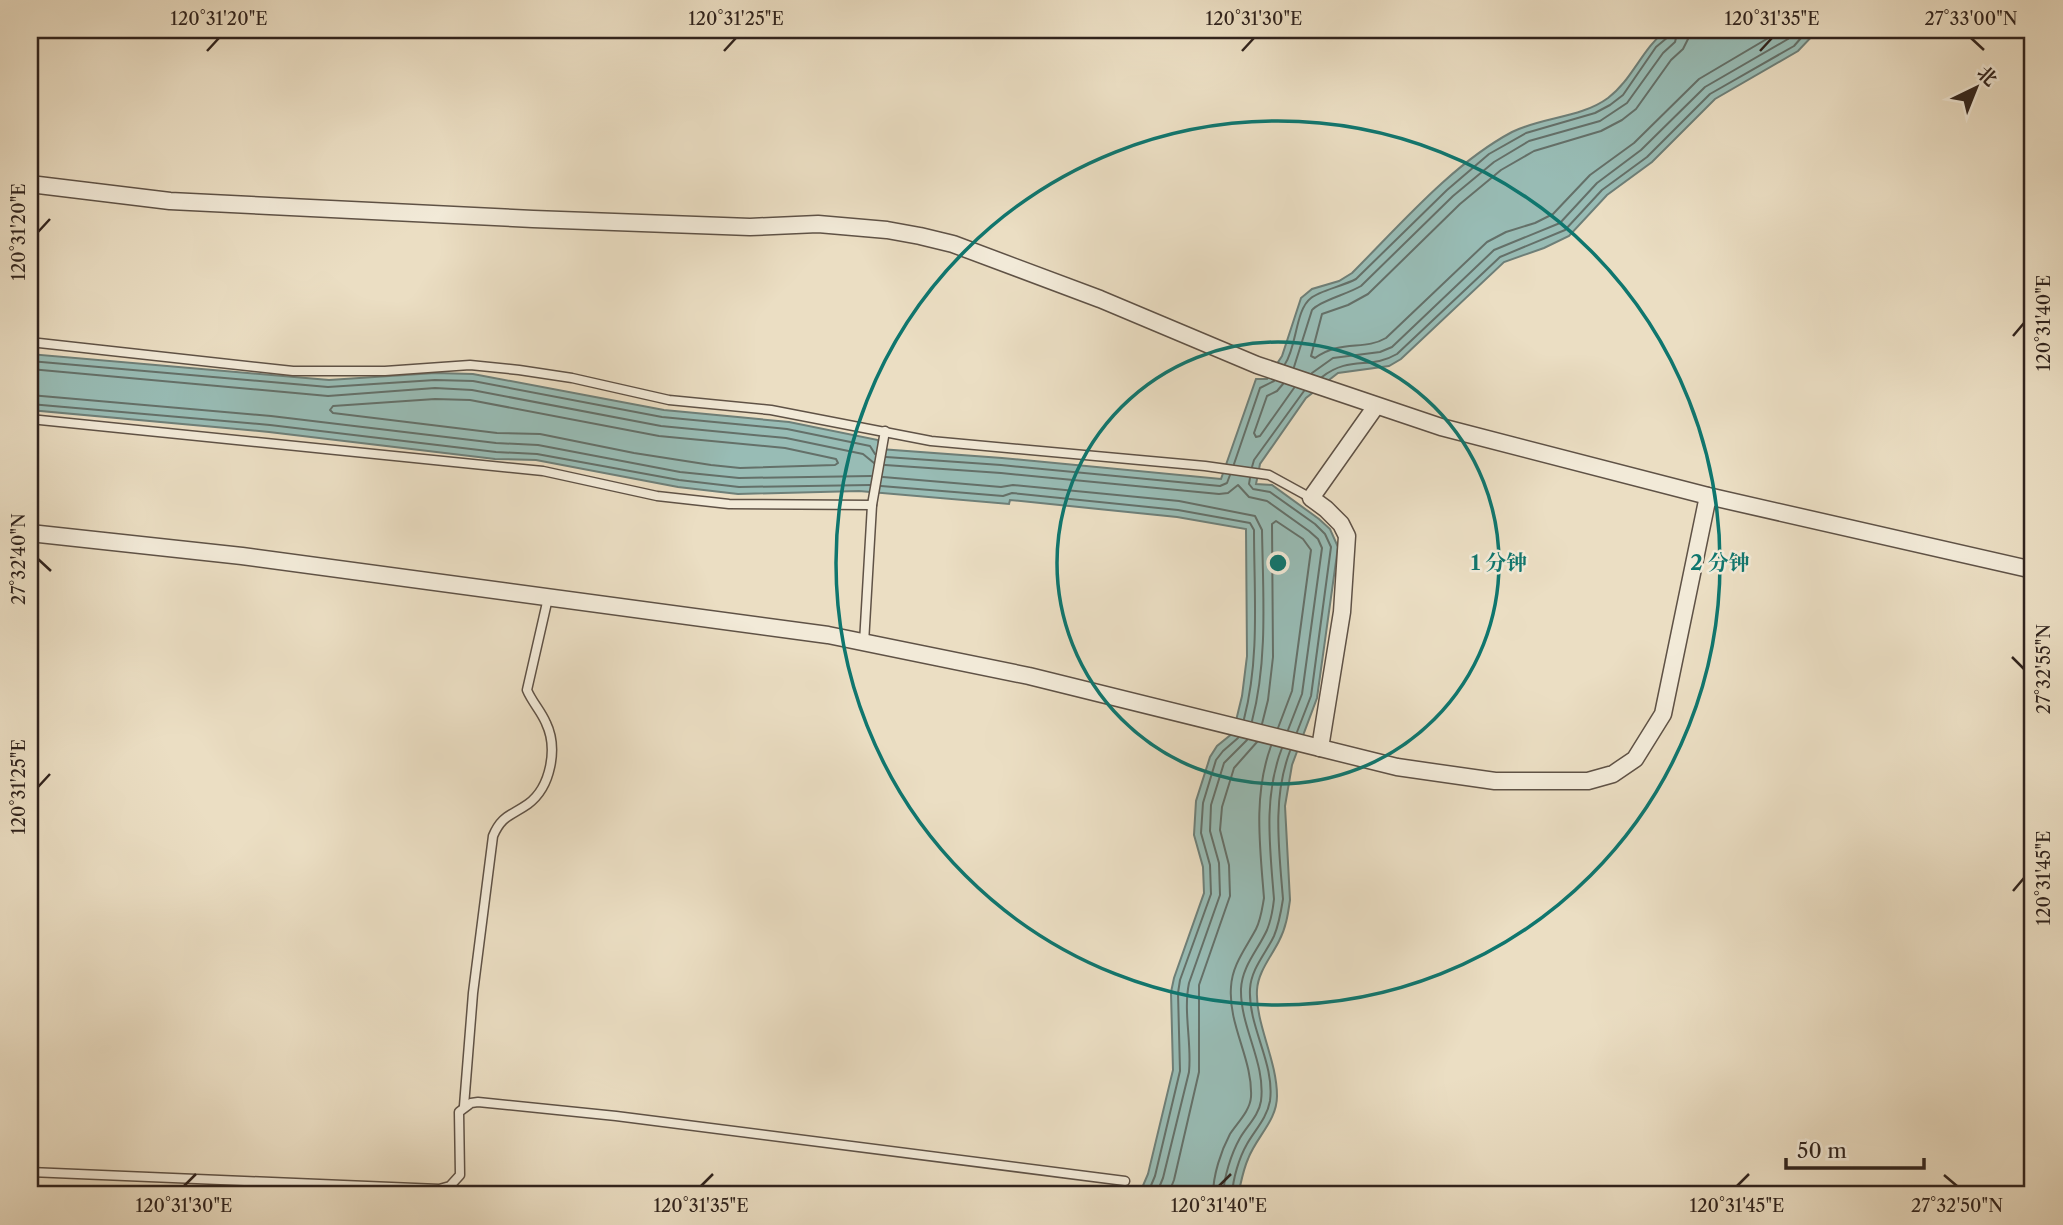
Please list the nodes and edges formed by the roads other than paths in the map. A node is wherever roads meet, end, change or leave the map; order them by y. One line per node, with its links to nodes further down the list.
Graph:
1 (30, 184): 3 (street)
2 (30, 342): 5 (lane)
3 (1376, 406): 6 (street); 7 (street)
4 (30, 419): 8 (lane)
5 (885, 431): 7 (lane); 8 (lane)
6 (1708, 496): 10 (street); 13 (street)
7 (1311, 498): 13 (street)
8 (872, 505): 12 (lane)
9 (30, 533): 11 (street)
10 (2033, 570)
11 (548, 598): 12 (street); 14 (lane)
12 (864, 643): 13 (street)
13 (1314, 747)
14 (464, 1106): 15 (lane); 16 (lane)
15 (30, 1172)
16 (1125, 1181)

